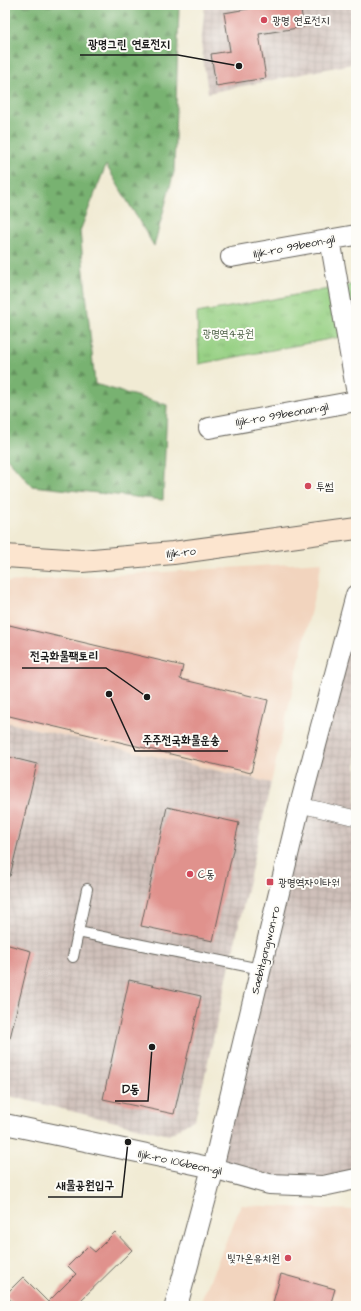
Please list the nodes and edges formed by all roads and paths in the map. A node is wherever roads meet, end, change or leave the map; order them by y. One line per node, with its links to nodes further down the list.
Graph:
1 (356, 234): 2 (street, Iljik-ro 99beon-gil)
2 (330, 239): 3 (street, Iljik-ro 99beon-gil); 4 (street)
3 (231, 258)
4 (356, 388)
5 (356, 401): 6 (street, Iljik-ro 99beonan-gil)
6 (209, 428)
7 (356, 528): 8 (main road, Iljik-ro)
8 (5, 556)
9 (356, 595): 10 (street, Saebitgongwon-ro)
10 (300, 805): 11 (street); 15 (street, Saebitgongwon-ro)
11 (356, 818)
12 (87, 889): 13 (lane)
13 (78, 932): 14 (lane); 15 (lane)
14 (74, 957)
15 (261, 969): 17 (street, Saebitgongwon-ro)
16 (5, 1124): 17 (street, Iljik-ro 106beon-gil)
17 (212, 1168): 18 (street, Iljik-ro 106beon-gil); 19 (street, Saebitgongwon-ro)
18 (356, 1179)
19 (176, 1306)

